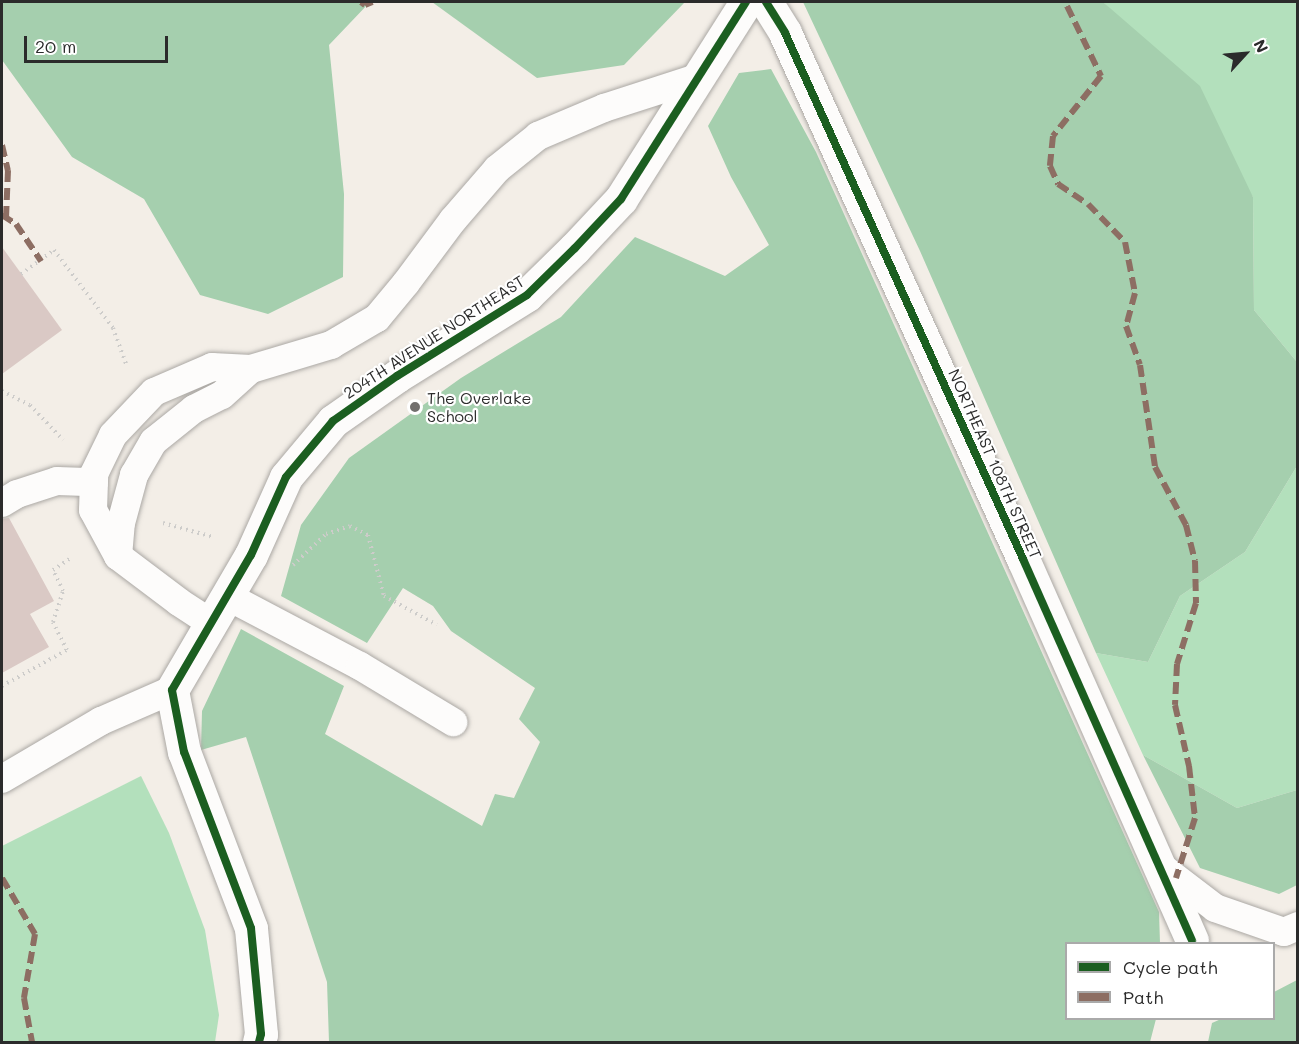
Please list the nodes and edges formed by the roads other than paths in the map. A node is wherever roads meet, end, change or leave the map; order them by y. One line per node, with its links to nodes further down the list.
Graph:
1 (746, 2): 3 (street, 204TH AVENUE NORTHEAST)
2 (766, 2): 12 (street, NORTHEAST 108TH STREET)
3 (697, 78): 4 (lane); 8 (street, 204TH AVENUE NORTHEAST)
4 (251, 369): 5 (lane); 7 (lane)
5 (94, 482): 6 (lane); 7 (lane)
6 (2, 503)
7 (118, 556): 8 (lane)
8 (219, 609): 9 (street, 204TH AVENUE NORTHEAST); 10 (lane)
9 (172, 690): 11 (lane); 15 (street)
10 (453, 722)
11 (2, 779)
12 (1159, 865): 13 (lane); 14 (street, NORTHEAST 108TH STREET)
13 (1298, 926)
14 (1192, 940)
15 (260, 1042)

